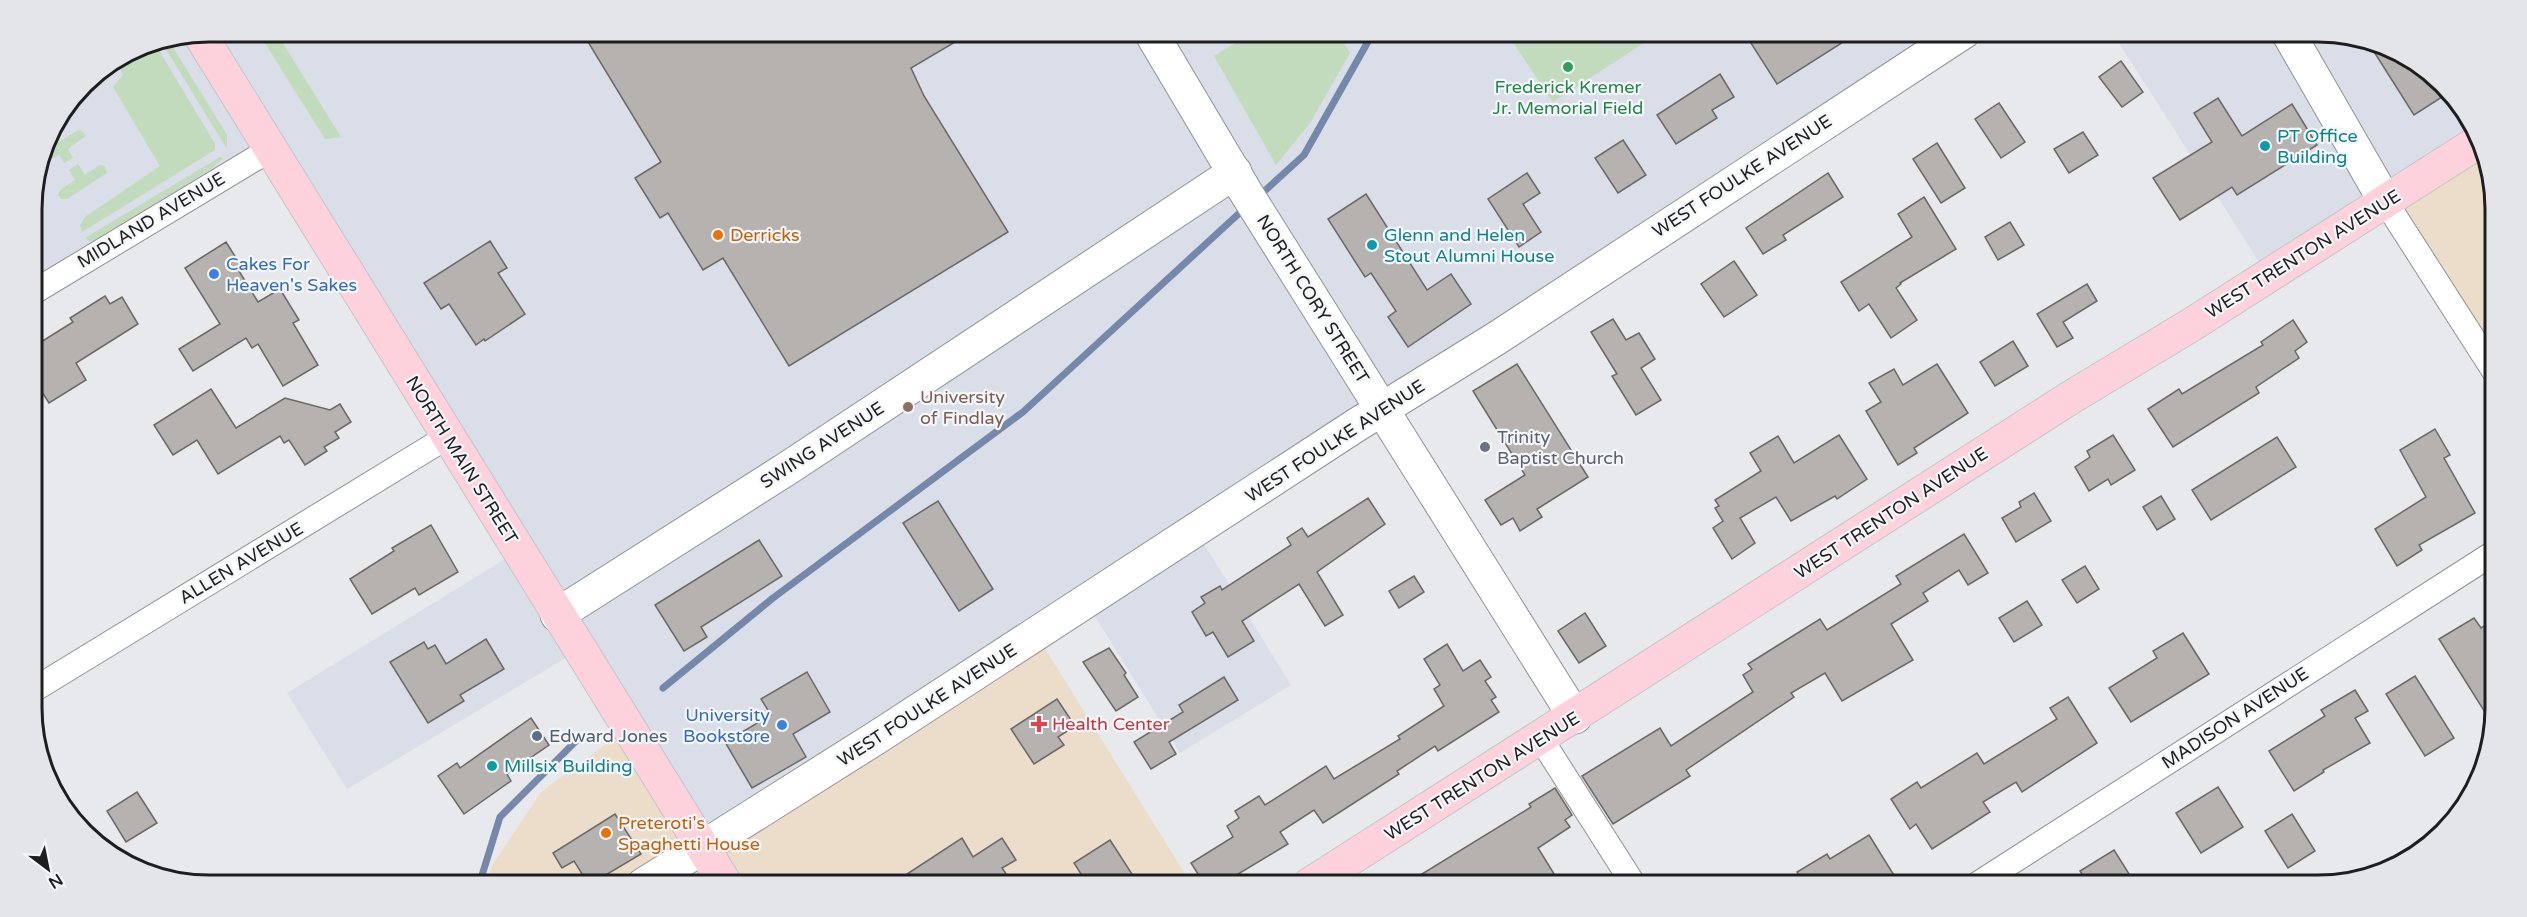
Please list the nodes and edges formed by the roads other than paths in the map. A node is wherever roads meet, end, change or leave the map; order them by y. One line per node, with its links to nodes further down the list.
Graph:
1 (206, 42): 6 (main road, NORTH MAIN STREET)
2 (1155, 42): 7 (street, NORTH CORY STREET)
3 (1950, 42): 11 (street, WEST FOULKE AVENUE)
4 (2293, 42): 8 (street)
5 (2472, 146): 8 (main road, WEST TRENTON AVENUE)
6 (271, 149): 9 (street, MIDLAND AVENUE); 12 (main road, NORTH MAIN STREET)
7 (1240, 182): 11 (street, NORTH CORY STREET); 14 (street, SWING AVENUE)
8 (2385, 201): 10 (street); 16 (main road, WEST TRENTON AVENUE)
9 (42, 286)
10 (2485, 357)
11 (1382, 410): 16 (street, NORTH CORY STREET); 18 (street, WEST FOULKE AVENUE)
12 (447, 436): 14 (main road, NORTH MAIN STREET); 15 (street, ALLEN AVENUE)
13 (2485, 558): 23 (street, MADISON AVENUE)
14 (557, 615): 18 (main road, NORTH MAIN STREET)
15 (42, 684)
16 (1575, 717): 17 (main road, WEST TRENTON AVENUE)
17 (1541, 739): 21 (main road, WEST TRENTON AVENUE); 22 (street)
18 (703, 848): 19 (street, WEST FOULKE AVENUE); 20 (main road, NORTH MAIN STREET)
19 (659, 875)
20 (720, 875)
21 (1325, 875)
22 (1628, 875)
23 (1992, 875)

